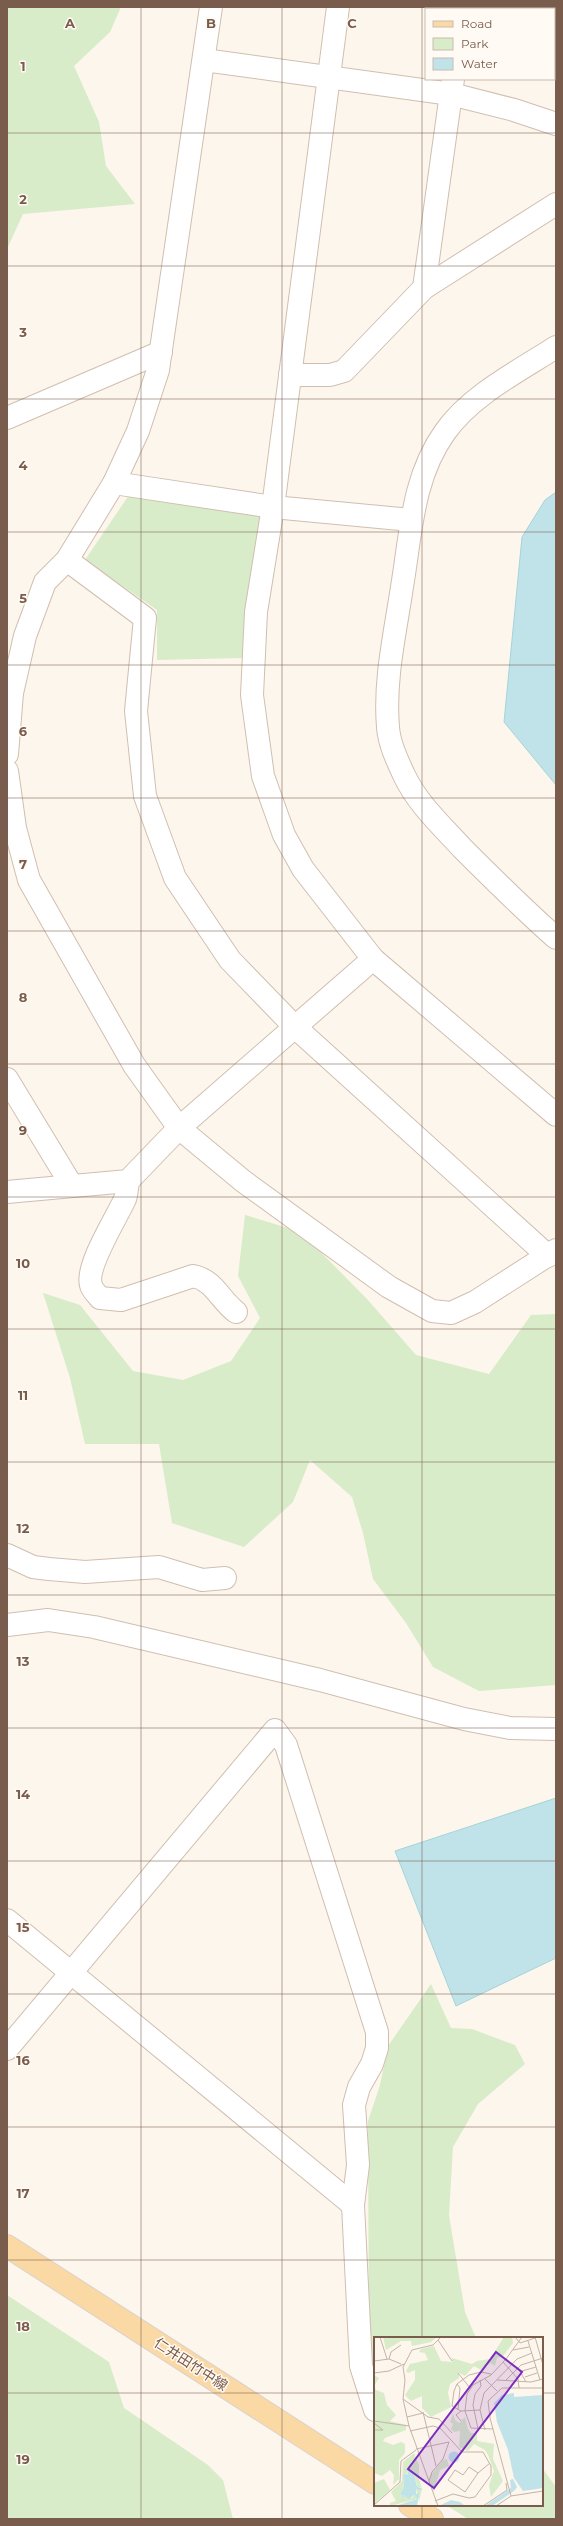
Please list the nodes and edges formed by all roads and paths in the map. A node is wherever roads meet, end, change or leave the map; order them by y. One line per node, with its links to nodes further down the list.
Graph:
1 (210, 7): 3 (street)
2 (338, 7): 4 (street)
3 (204, 60): 4 (street); 10 (street)
4 (330, 79): 5 (street); 11 (street)
5 (452, 87): 6 (street); 8 (street)
6 (556, 124)
7 (556, 204): 8 (street)
8 (424, 288): 11 (street)
9 (556, 347): 15 (street)
10 (160, 352): 12 (street); 13 (street)
11 (290, 375): 14 (street)
12 (7, 418)
13 (114, 483): 14 (street); 16 (street)
14 (273, 507): 15 (street); 20 (street)
15 (411, 520): 19 (street)
16 (67, 560): 17 (street); 21 (street)
17 (7, 754)
18 (7, 771): 24 (street)
19 (556, 938)
20 (373, 959): 21 (street); 23 (street)
21 (295, 1027): 24 (street); 28 (street)
22 (7, 1079): 26 (street)
23 (556, 1115)
24 (179, 1128): 25 (street); 28 (street)
25 (128, 1181): 26 (street); 29 (street)
26 (72, 1186): 27 (street)
27 (7, 1192)
28 (552, 1253)
29 (236, 1312)
30 (7, 1555): 31 (street)
31 (224, 1578)
32 (7, 1625): 33 (street)
33 (556, 1729)
34 (7, 1920): 35 (street)
35 (71, 1972): 36 (street); 37 (street); 37 (street)
36 (7, 2049)
37 (353, 2206): 39 (street)
38 (7, 2246): 40 (main road, 仁井田竹中線)
39 (374, 2407)
40 (374, 2482)
41 (412, 2506): 42 (main road)
42 (432, 2519)

